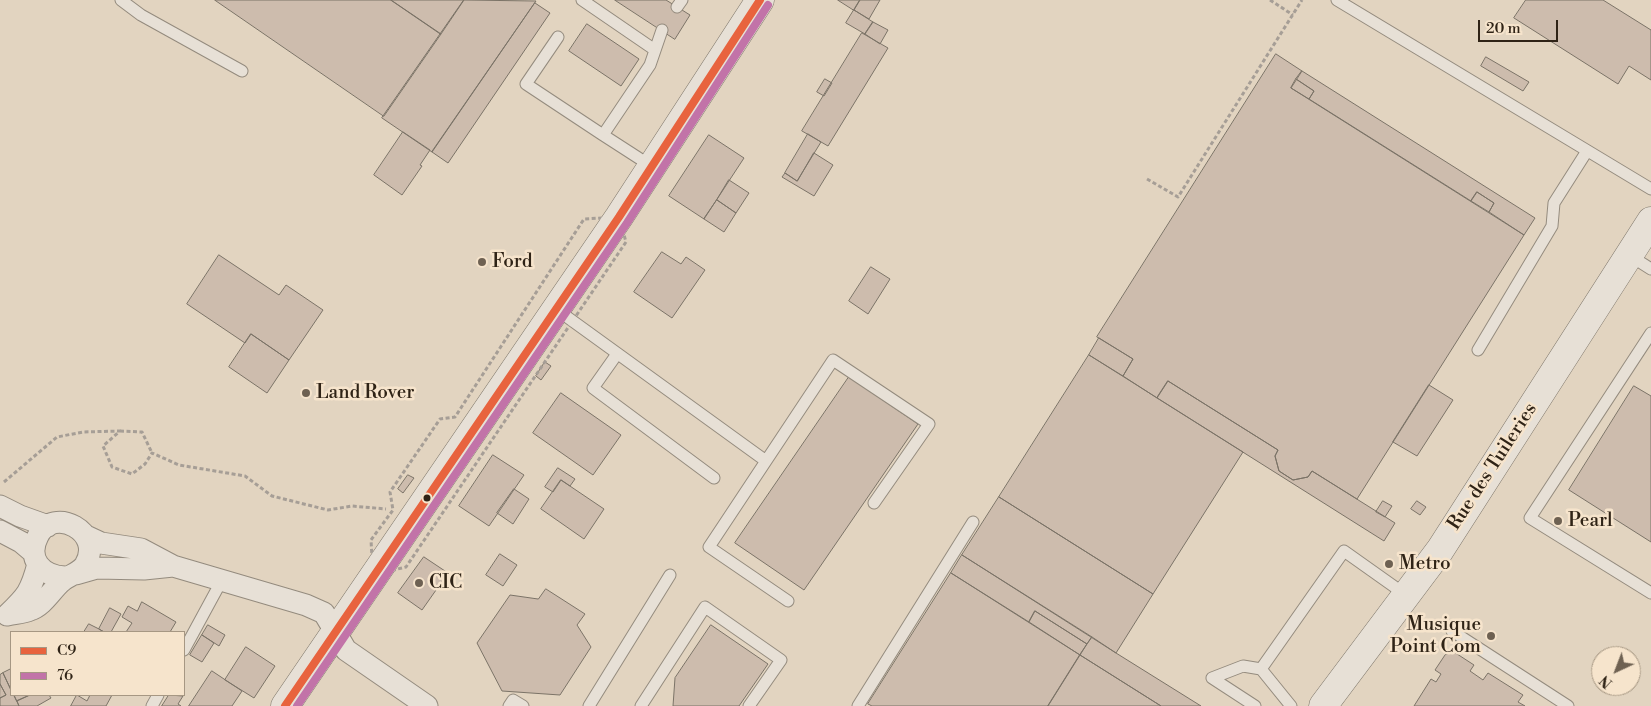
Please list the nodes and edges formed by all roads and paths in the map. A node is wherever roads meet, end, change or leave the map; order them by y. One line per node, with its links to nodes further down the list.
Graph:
1 (121, 0): 11 (lane)
2 (582, 0): 10 (lane)
3 (760, 0): 14 (main road)
4 (1270, 0): 7 (path)
5 (1302, 0): 7 (path)
6 (1337, 0): 13 (lane)
7 (1293, 15): 15 (path)
8 (662, 30): 10 (lane)
9 (558, 37): 12 (lane)
10 (655, 50): 12 (lane)
11 (242, 71)
12 (603, 135): 14 (lane)
13 (1587, 151): 16 (lane); 21 (lane)
14 (652, 166): 19 (main road)
15 (1147, 179)
16 (1651, 189)
17 (1651, 221): 18 (main road, Rue des Tuileries)
18 (1640, 262): 41 (main road, Rue des Tuileries)
19 (556, 309): 22 (lane); 30 (main road)
20 (1651, 334): 40 (lane)
21 (1478, 350)
22 (617, 354): 25 (lane); 26 (lane)
23 (120, 430): 24 (path); 24 (path); 27 (path)
24 (152, 454): 30 (path)
25 (766, 461): 28 (lane); 42 (lane)
26 (714, 478)
27 (0, 485)
28 (874, 503)
29 (0, 506): 32 (street)
30 (416, 512): 44 (main road)
31 (973, 522): 55 (lane)
32 (48, 526): 34 (street); 35 (street)
33 (0, 531): 35 (street)
34 (86, 536): 36 (street); 38 (street)
35 (36, 559): 38 (street); 43 (street)
36 (173, 566): 38 (street); 39 (street)
37 (670, 575): 52 (lane)
38 (70, 576): 43 (street)
39 (222, 580): 44 (street); 46 (lane)
40 (1651, 592)
41 (1406, 595): 47 (lane); 58 (main road, Rue des Tuileries)
42 (788, 601)
43 (4, 616)
44 (335, 632): 48 (main road); 49 (street)
45 (1452, 632): 59 (lane)
46 (185, 648)
47 (1261, 669): 56 (lane); 57 (lane)
48 (285, 706)
49 (427, 706)
50 (509, 706): 51 (lane)
51 (523, 706)
52 (589, 706)
53 (641, 706): 54 (lane)
54 (750, 706)
55 (858, 706)
56 (1255, 706)
57 (1291, 706)
58 (1323, 706)
59 (1568, 706)

